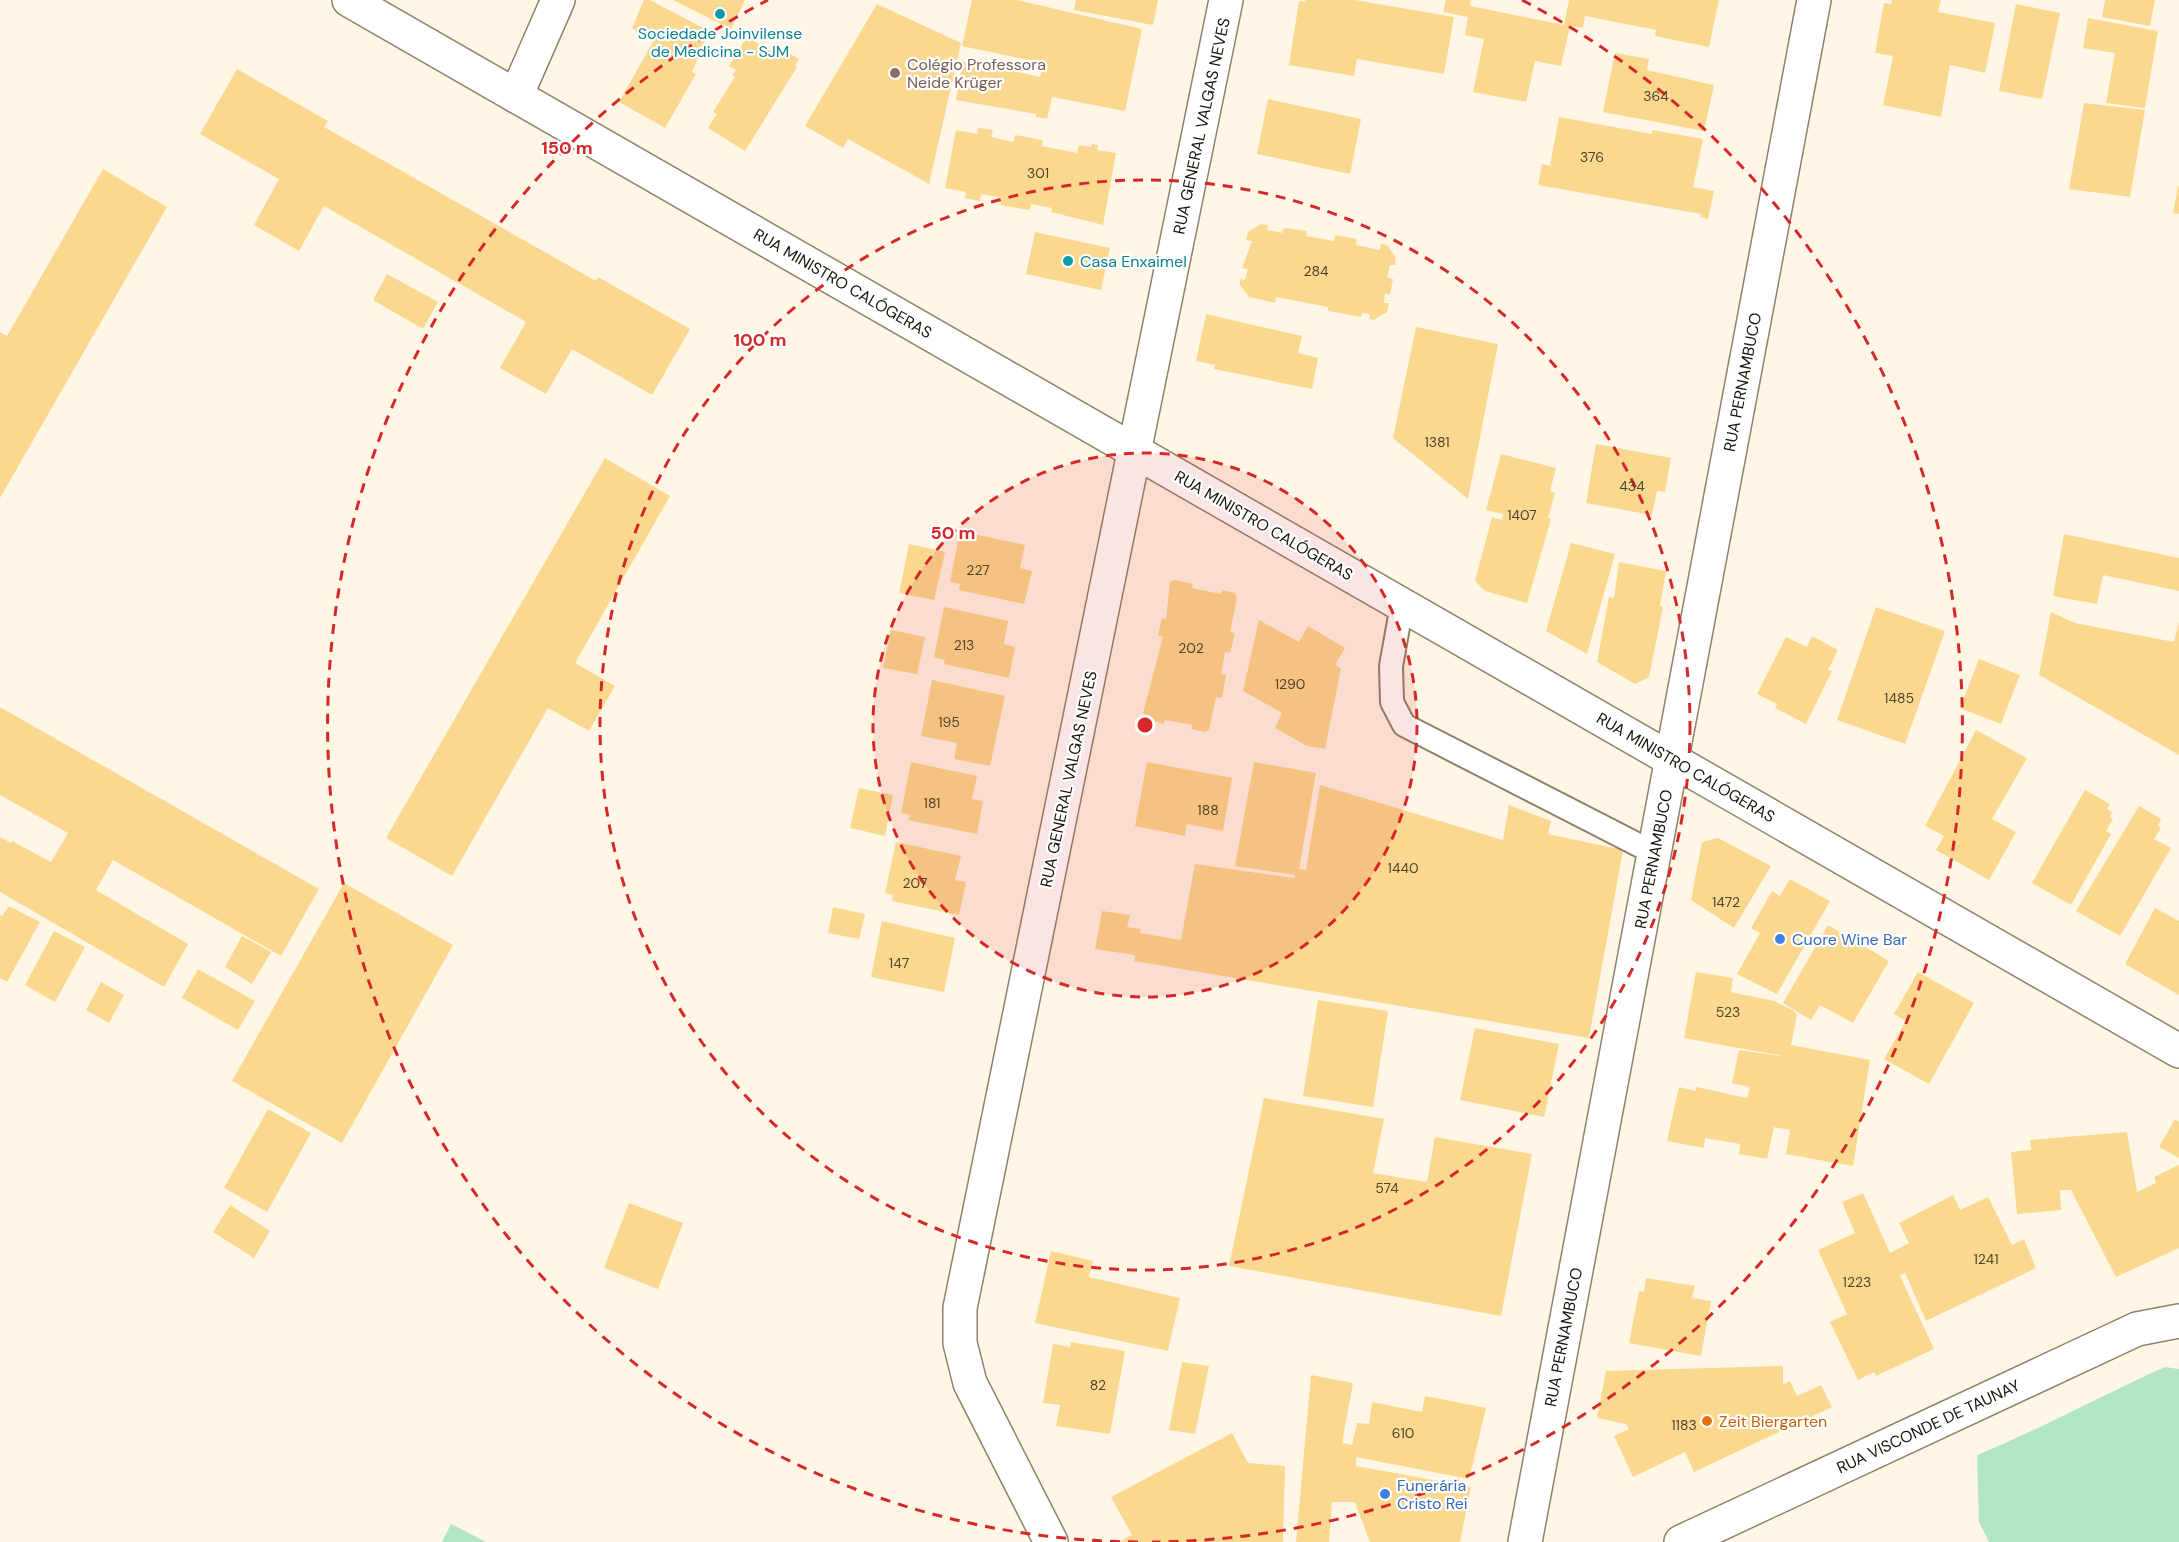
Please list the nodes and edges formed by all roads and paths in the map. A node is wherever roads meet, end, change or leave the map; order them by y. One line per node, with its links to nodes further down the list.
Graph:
1 (349, 0): 5 (main road, RUA MINISTRO CALÓGERAS)
2 (558, 0): 5 (main road)
3 (1227, 0): 6 (main road, RUA GENERAL VALGAS NEVES)
4 (1814, 0): 8 (main road, RUA PERNAMBUCO)
5 (516, 96): 6 (main road, RUA MINISTRO CALÓGERAS)
6 (1135, 451): 7 (main road, RUA MINISTRO CALÓGERAS); 14 (main road, RUA GENERAL VALGAS NEVES)
7 (1402, 605): 8 (main road, RUA MINISTRO CALÓGERAS); 9 (lane)
8 (1671, 759): 9 (main road, RUA PERNAMBUCO); 10 (main road, RUA MINISTRO CALÓGERAS)
9 (1654, 853): 15 (main road, RUA PERNAMBUCO)
10 (2179, 1051)
11 (2179, 1306): 13 (main road)
12 (2179, 1321): 13 (main road, RUA VISCONDE DE TAUNAY)
13 (2137, 1329): 16 (main road, RUA VISCONDE DE TAUNAY)
14 (1051, 1542)
15 (1525, 1542)
16 (1681, 1542)

